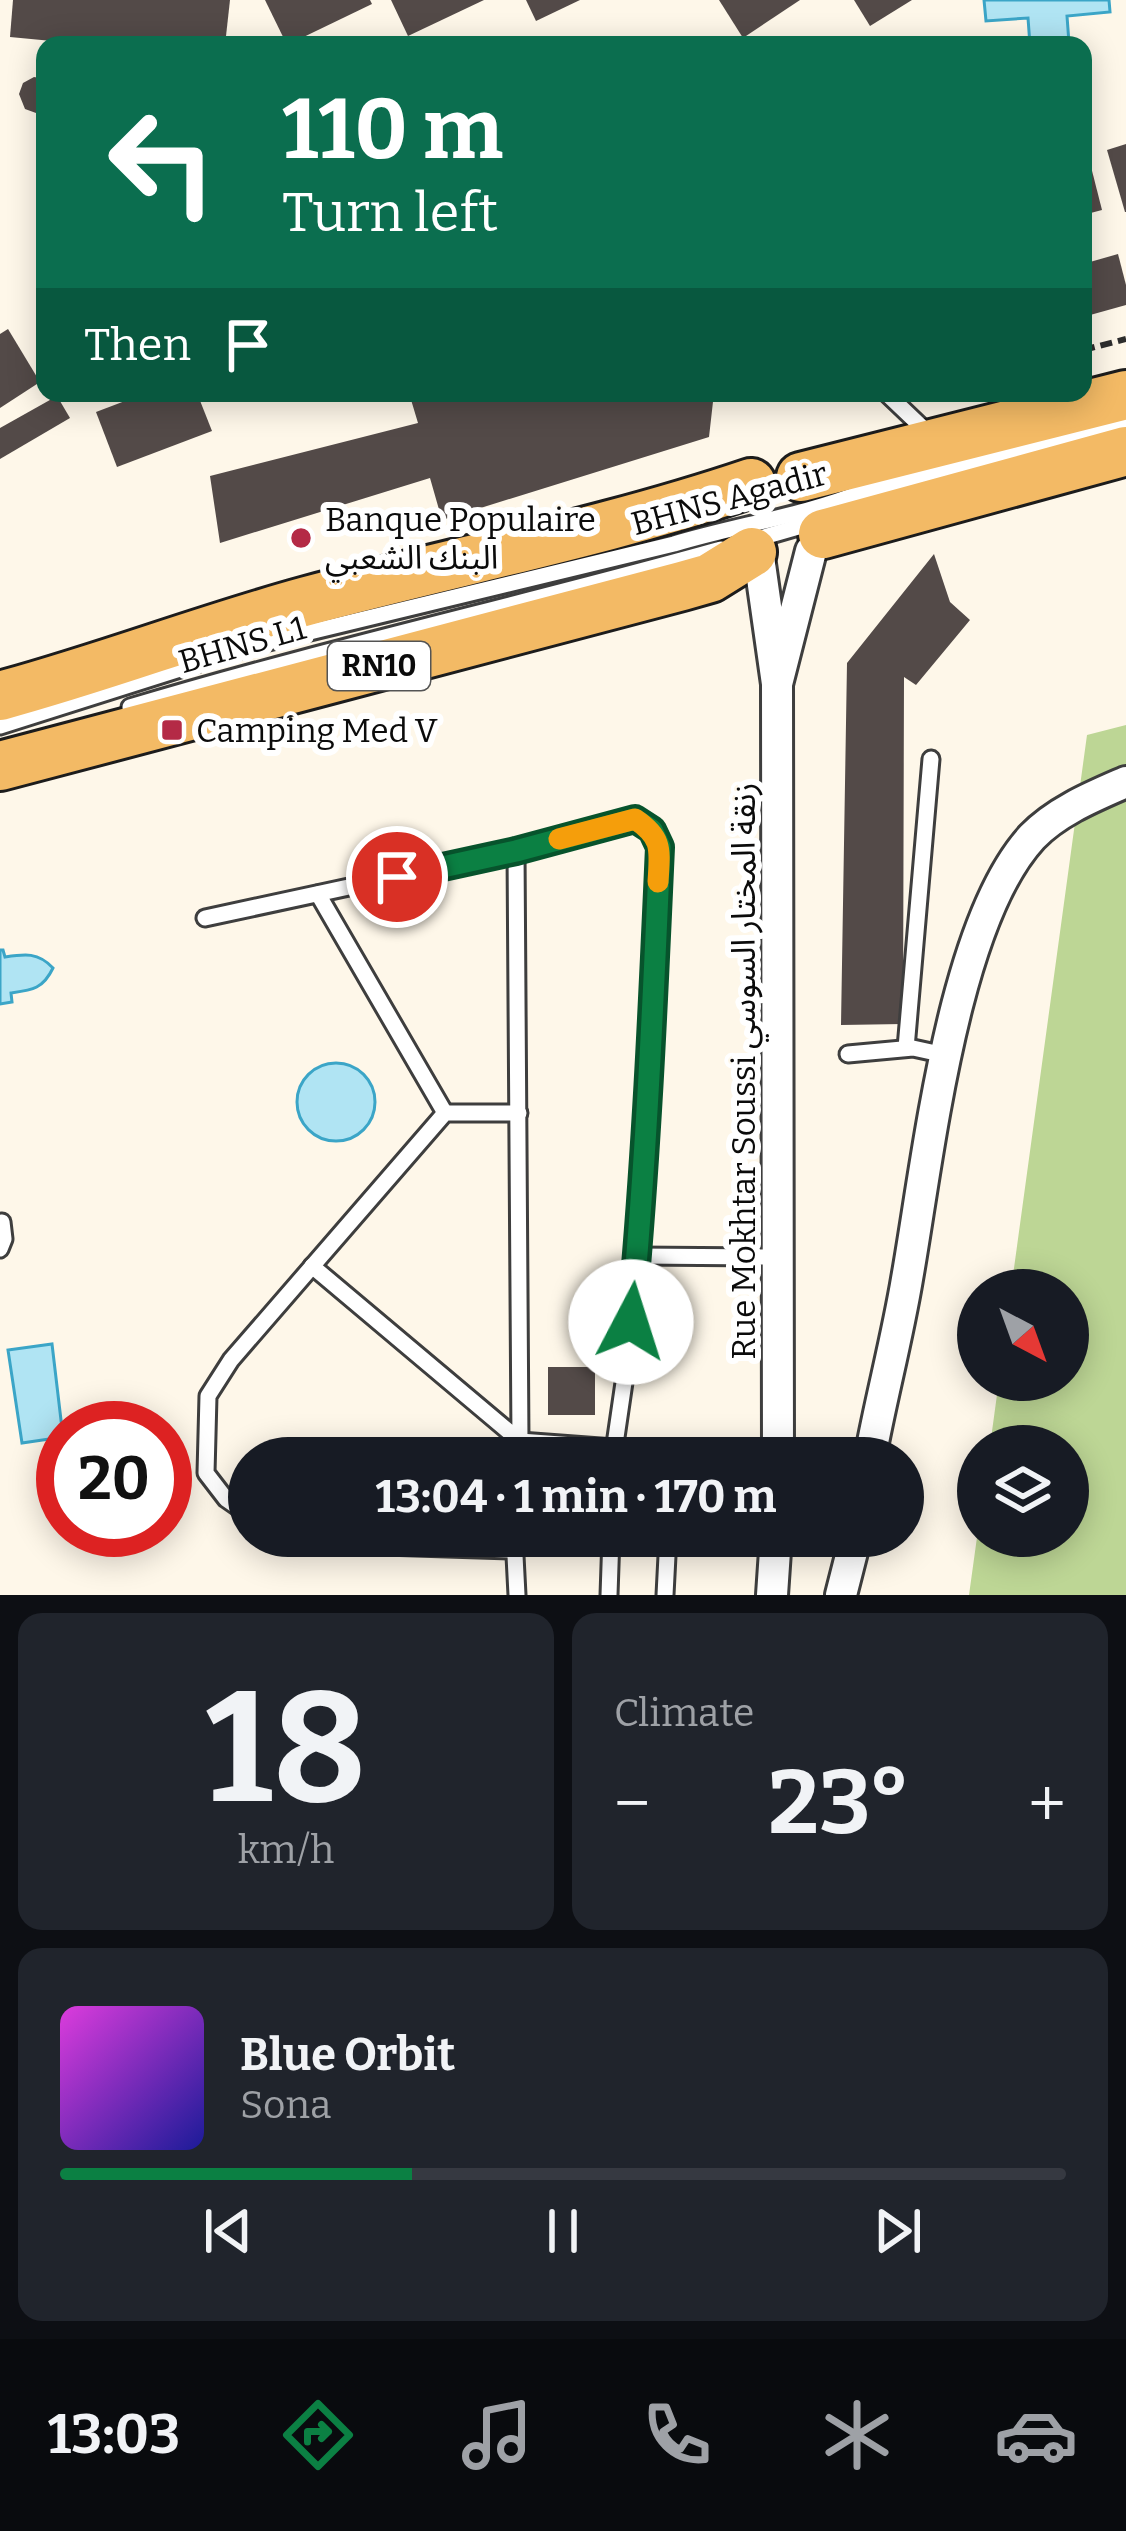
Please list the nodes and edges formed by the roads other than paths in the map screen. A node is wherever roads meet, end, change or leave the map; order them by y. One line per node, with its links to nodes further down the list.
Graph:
1 (1126, 395): 5 (main road, RN10)
2 (895, 402): 5 (lane)
3 (1126, 421): 7 (lane, BHNS Agadir)
4 (1126, 437): 7 (lane)
5 (939, 445): 7 (main road, RN10)
6 (1126, 451): 7 (main road, RN10)
7 (817, 518): 8 (main road, RN10); 8 (main road, RN10); 9 (street)
8 (749, 532): 9 (street); 10 (main road, RN10); 11 (lane, BHNS L1); 12 (lane, BHNS Agadir); 16 (main road, RN10)
9 (777, 684): 29 (street, Rue Mokhtar Soussi زنقة المختار السوسي)
10 (0, 696)
11 (104, 715)
12 (0, 726)
13 (41, 732): 14 (lane)
14 (0, 742)
15 (931, 760): 21 (lane)
16 (0, 766)
17 (1126, 782): 23 (street)
18 (516, 851): 19 (lane); 25 (lane); 28 (lane)
19 (318, 894): 20 (lane); 24 (lane)
20 (205, 918)
21 (906, 1048): 22 (lane); 23 (lane)
22 (848, 1054)
23 (945, 1055): 35 (street)
24 (445, 1113): 25 (lane); 30 (lane)
25 (519, 1113): 32 (lane)
26 (2, 1222): 27 (lane)
27 (0, 1249)
28 (637, 1256): 29 (lane); 33 (lane)
29 (780, 1257): 34 (street, Rue Mokhtar Soussi زنقة المختار السوسي)
30 (312, 1266): 31 (lane); 36 (lane)
31 (506, 1437)
32 (520, 1437)
33 (616, 1437)
34 (778, 1437)
35 (874, 1437)
36 (228, 1500)
37 (514, 1557): 42 (lane)
38 (610, 1557): 43 (lane)
39 (667, 1557): 44 (lane)
40 (775, 1557): 45 (street)
41 (851, 1557): 46 (street)
42 (517, 1595)
43 (609, 1595)
44 (665, 1595)
45 (772, 1595)
46 (841, 1595)

